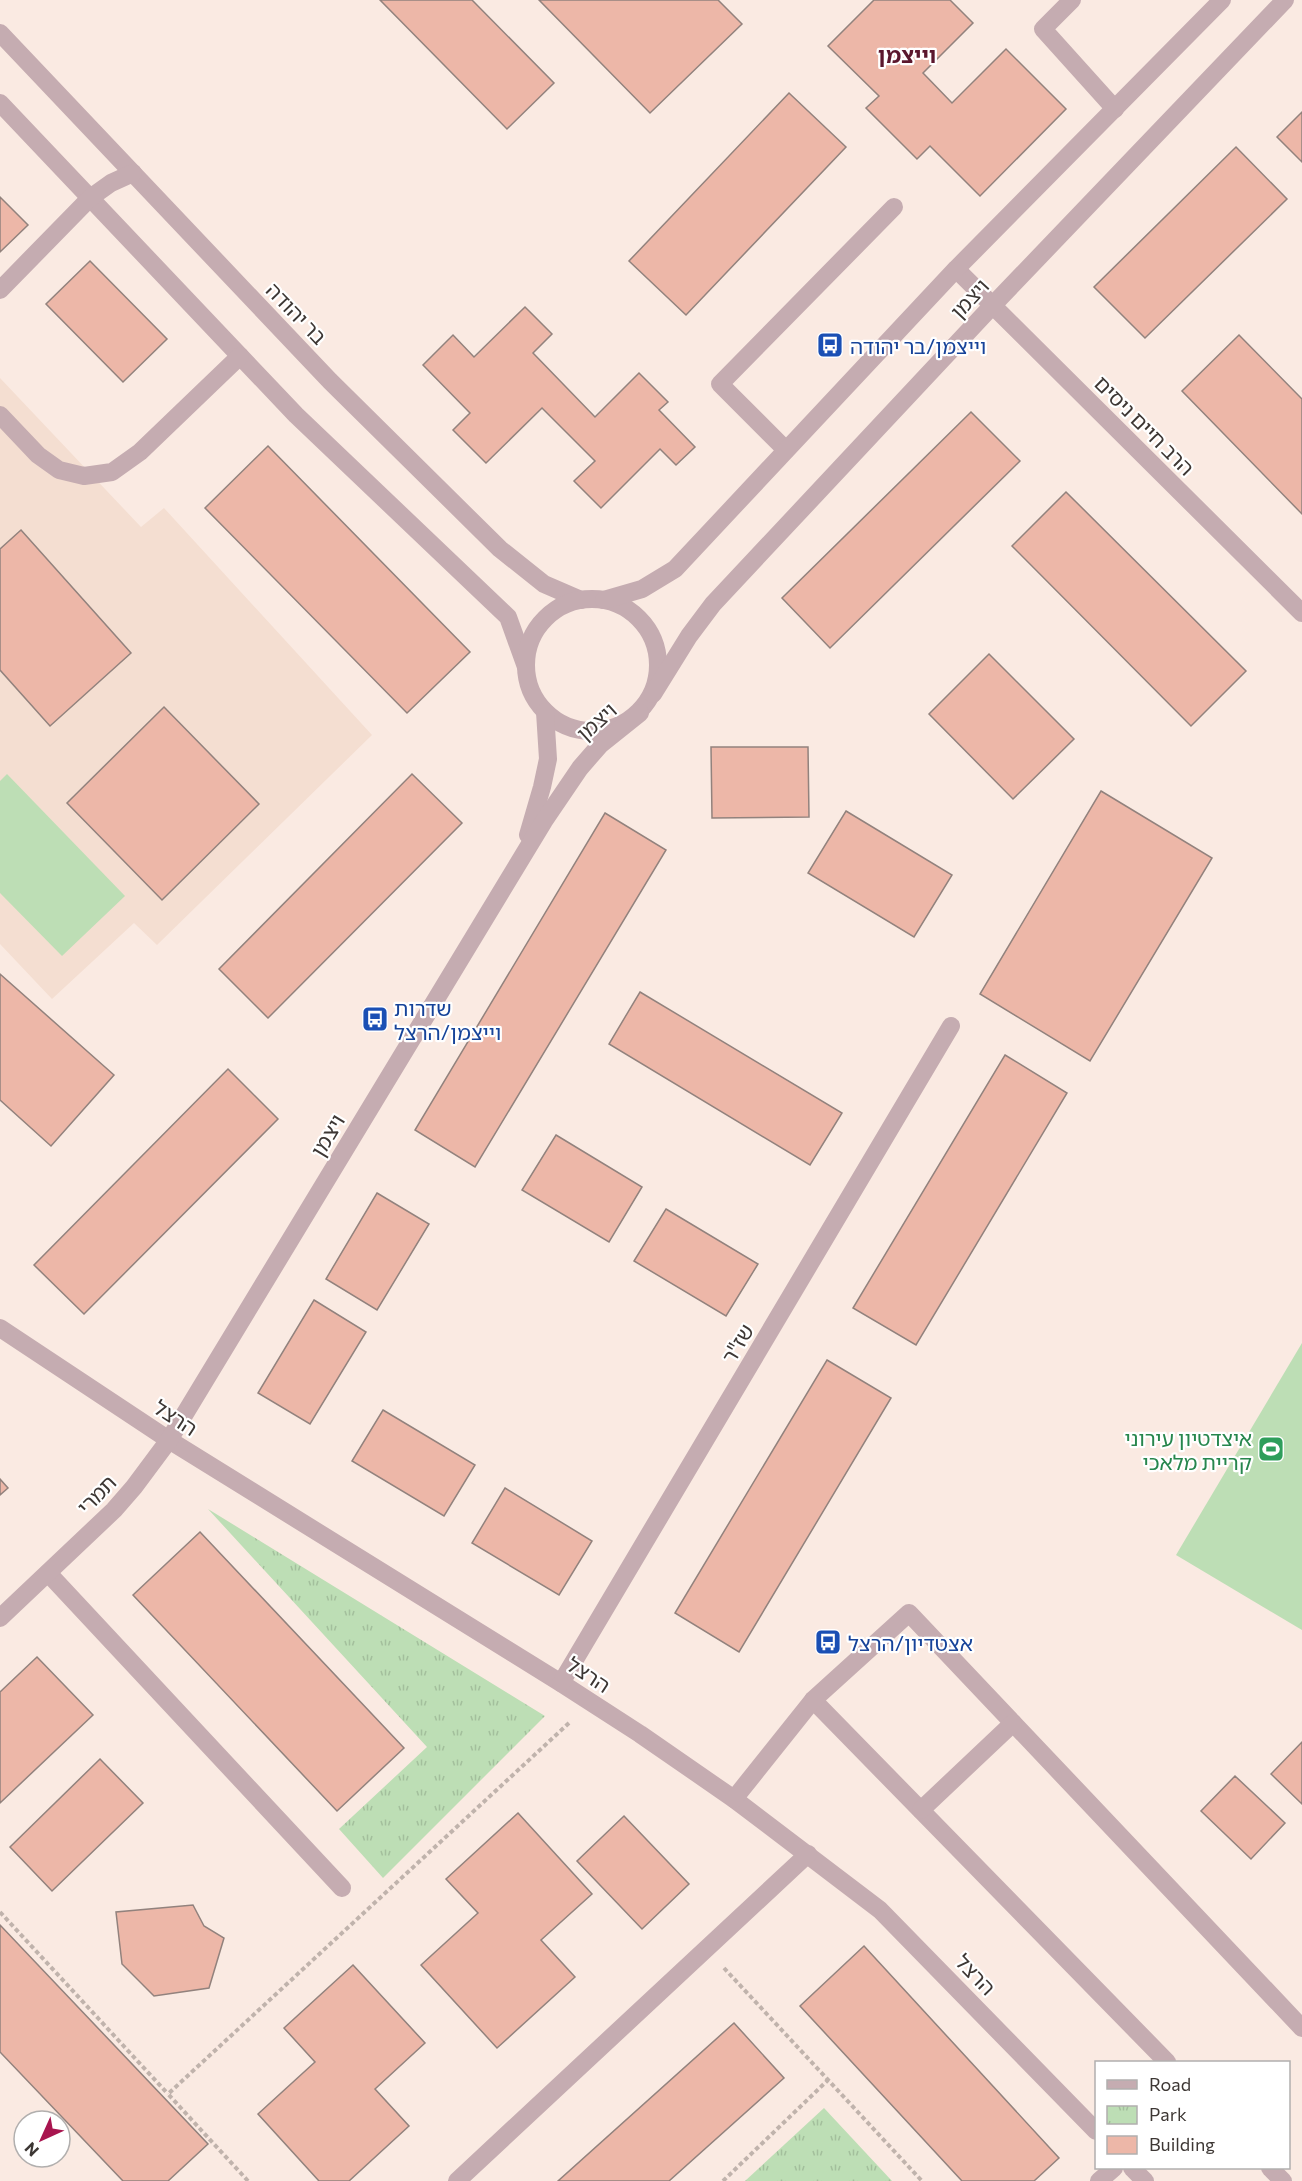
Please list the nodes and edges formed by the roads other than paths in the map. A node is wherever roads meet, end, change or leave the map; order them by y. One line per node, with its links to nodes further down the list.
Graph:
1 (1072, 0): 6 (street)
2 (1222, 0): 6 (street, ויצמן)
3 (1285, 0): 12 (street, ויצמן)
4 (0, 33): 7 (street, בר יהודה)
5 (0, 103): 8 (street)
6 (1115, 109): 10 (street, ויצמן)
7 (133, 173): 8 (street); 16 (street, בר יהודה)
8 (90, 198): 11 (street); 13 (street)
9 (894, 207): 15 (street)
10 (956, 269): 12 (street, הרב חיים ניסים); 15 (street, ויצמן)
11 (0, 290)
12 (993, 305): 18 (street, הרב חיים ניסים); 20 (street, ויצמן)
13 (240, 356): 14 (street); 19 (street)
14 (0, 415)
15 (786, 450): 17 (street, ויצמן)
16 (581, 600): 17 (street); 19 (street)
17 (604, 600): 20 (street)
18 (1302, 613)
19 (526, 667): 21 (street)
20 (653, 694): 22 (street)
21 (545, 712): 22 (street); 23 (street, ויצמן)
22 (640, 713): 23 (street, ויצמן)
23 (523, 854): 26 (street, ויצמן)
24 (951, 1026): 29 (street, שז"ר)
25 (0, 1328): 26 (street, הרצל)
26 (169, 1440): 27 (street, תמרי); 29 (street, הרצל)
27 (48, 1573): 28 (street, תמרי); 35 (street)
28 (0, 1618)
29 (561, 1683): 32 (street, הרצל)
30 (813, 1700): 31 (street); 32 (street); 33 (street)
31 (1013, 1723): 33 (street); 36 (street)
32 (734, 1799): 34 (street, הרצל)
33 (921, 1810): 37 (street)
34 (808, 1854): 38 (street, הרצל); 42 (street)
35 (342, 1888)
36 (1302, 2028)
37 (1166, 2061)
38 (1095, 2130)
39 (1113, 2169): 43 (street)
40 (1133, 2169): 44 (street)
41 (1271, 2169): 45 (street)
42 (457, 2181)
43 (1099, 2181)
44 (1145, 2181)
45 (1283, 2181)

